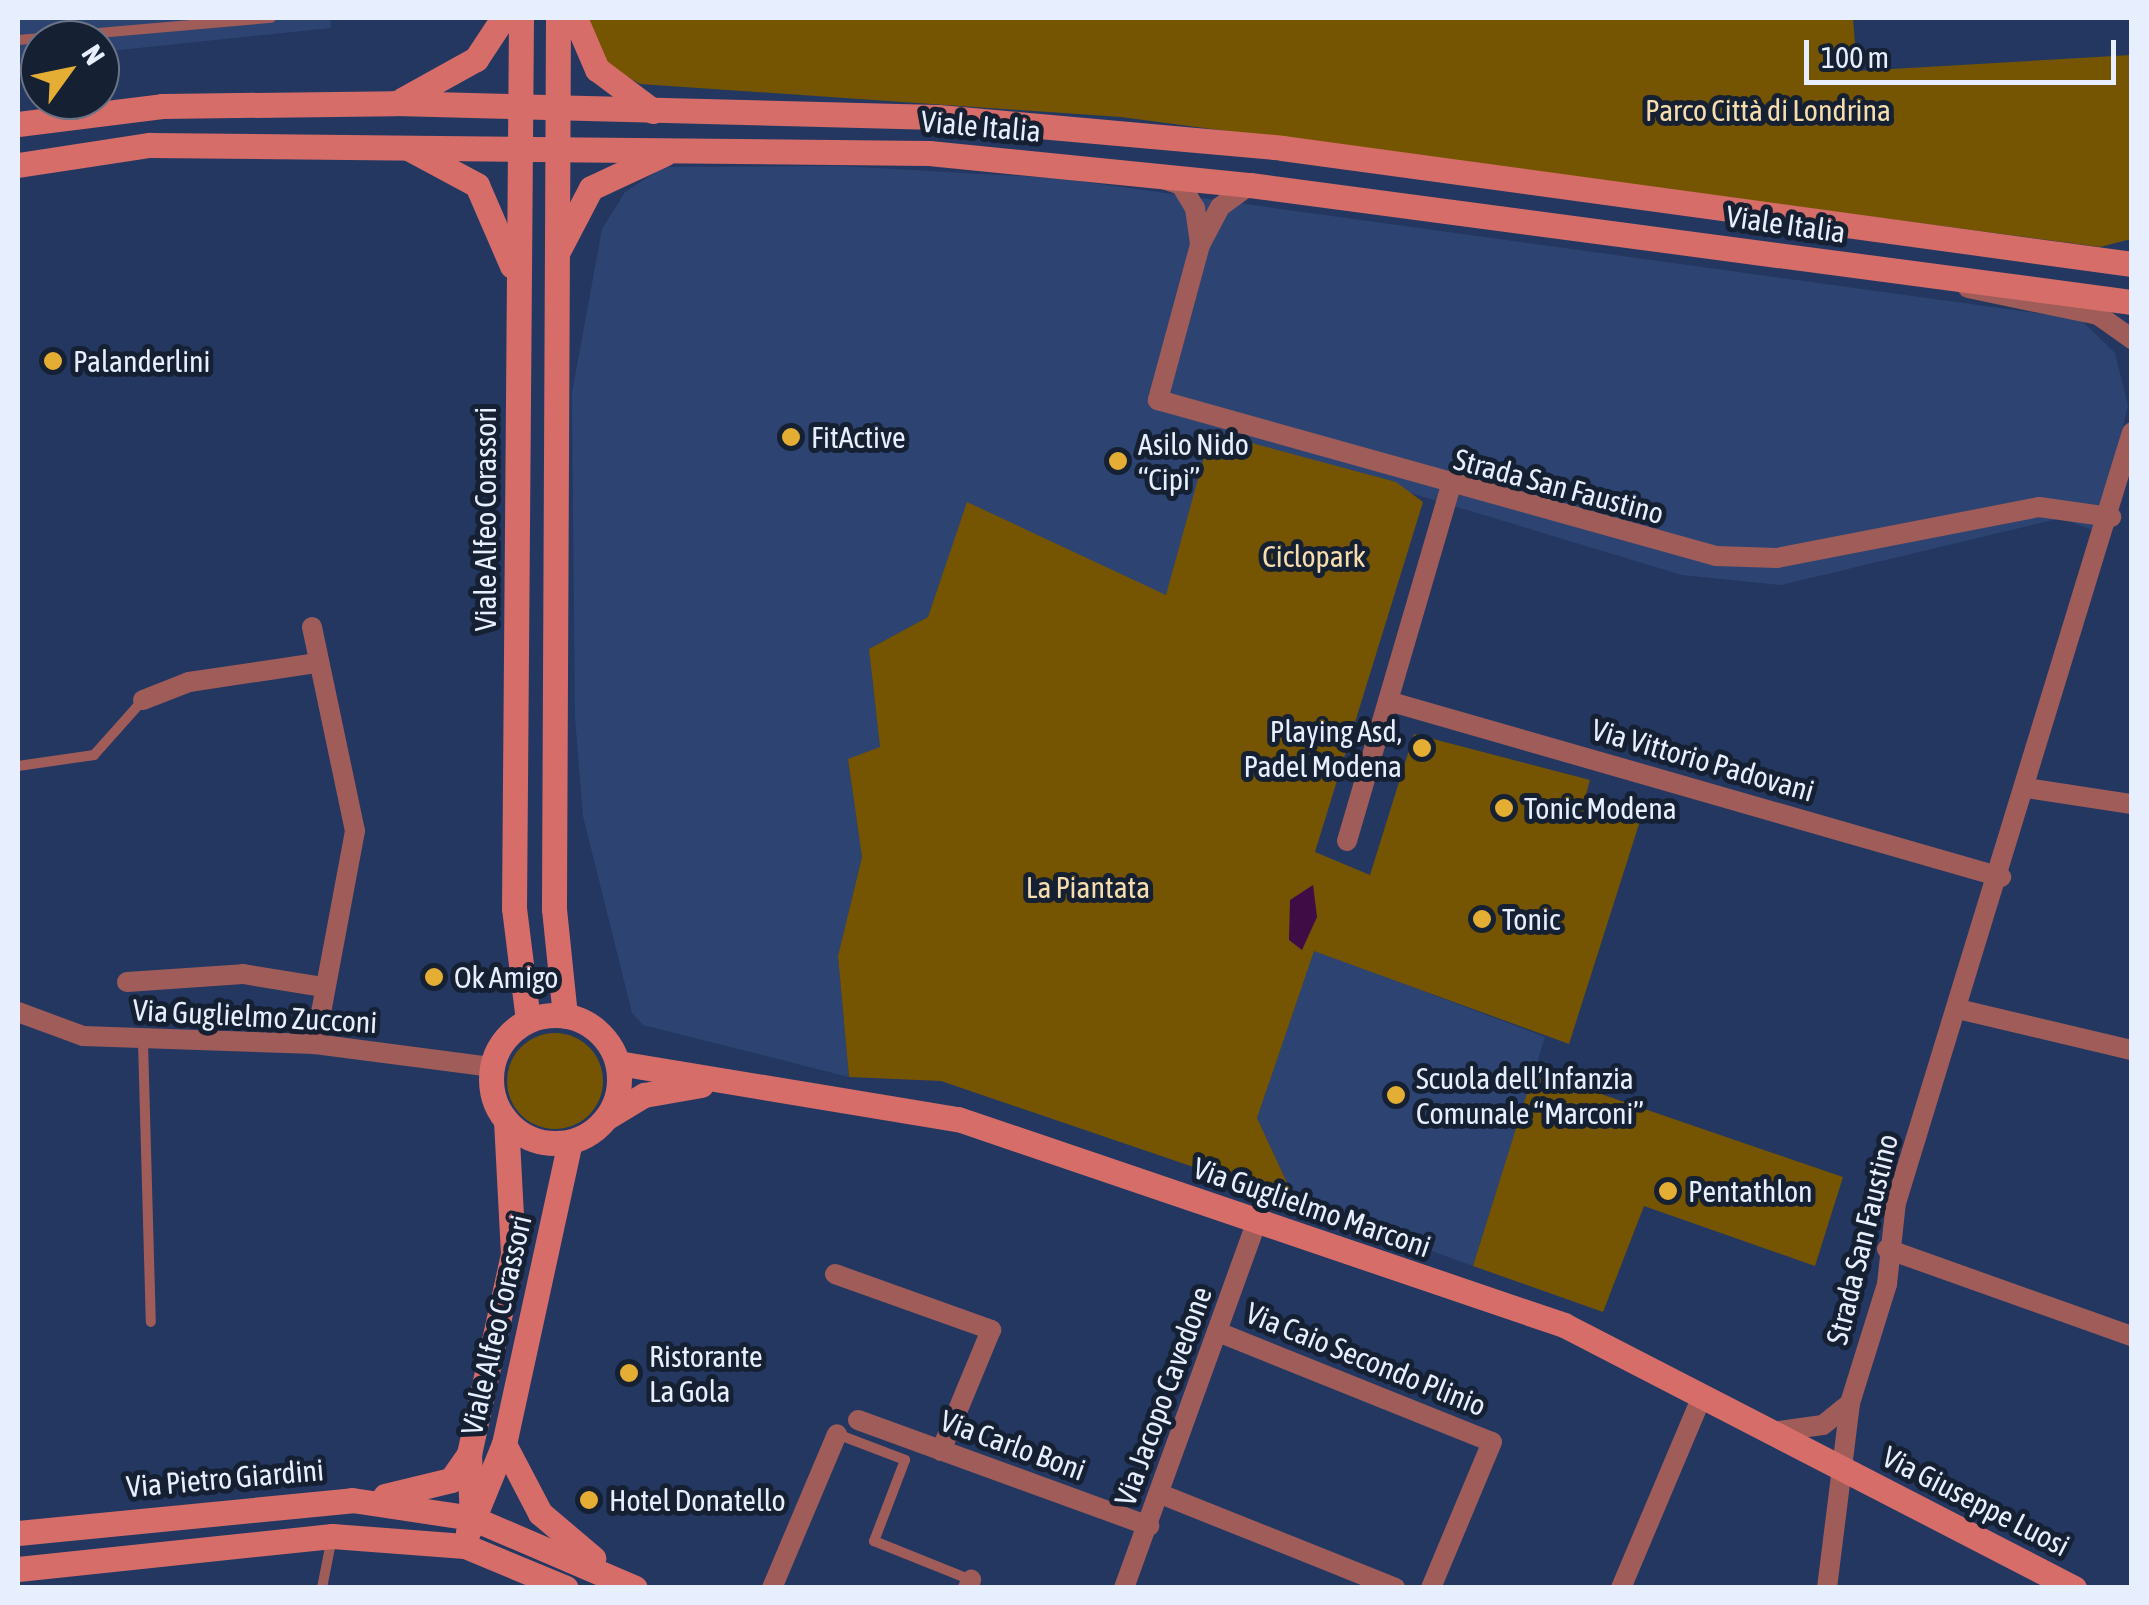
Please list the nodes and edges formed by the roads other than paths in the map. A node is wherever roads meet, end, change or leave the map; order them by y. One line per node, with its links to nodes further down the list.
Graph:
1 (270, 18): 6 (lane)
2 (503, 18): 7 (street)
3 (520, 18): 8 (street, Viale Alfeo Corassori)
4 (558, 18): 9 (street)
5 (575, 18): 10 (street)
6 (18, 40)
7 (395, 103): 8 (street, Viale Italia); 11 (street)
8 (520, 107): 9 (street, Viale Italia); 13 (street, Viale Alfeo Corassori)
9 (555, 108): 10 (street, Viale Italia); 14 (street)
10 (652, 111): 20 (street, Viale Italia)
11 (18, 124)
12 (392, 142): 13 (street, Viale Italia); 16 (street, Viale Italia); 24 (street)
13 (520, 144): 14 (street, Viale Italia); 24 (street, Viale Alfeo Corassori)
14 (554, 144): 15 (street, Viale Italia); 21 (street)
15 (689, 146): 17 (street, Viale Italia); 21 (street)
16 (18, 165)
17 (1149, 174): 18 (street, Viale Italia); 19 (street)
18 (1250, 184): 19 (street, Strada San Faustino); 22 (street, Viale Italia)
19 (1200, 245): 27 (street, Strada San Faustino)
20 (2132, 264)
21 (551, 266): 42 (street)
22 (1933, 276): 23 (street, Viale Italia); 25 (street, Viale Italia)
23 (2132, 302)
24 (519, 308): 43 (street, Viale Alfeo Corassori)
25 (2132, 338)
26 (2132, 432): 28 (street, Strada San Faustino)
27 (1450, 488): 28 (street, Strada San Faustino); 32 (street)
28 (2111, 517): 34 (street, Strada San Faustino)
29 (312, 628): 30 (street)
30 (316, 663): 31 (street); 39 (street)
31 (143, 700): 33 (lane)
32 (1388, 701): 36 (street); 37 (street, Via Vittorio Padovani)
33 (18, 766)
34 (2027, 788): 35 (street); 37 (street, Strada San Faustino)
35 (2132, 804)
36 (1348, 841)
37 (2001, 878): 40 (street, Strada San Faustino)
38 (127, 982): 39 (street)
39 (322, 988): 45 (street)
40 (1958, 1010): 46 (street); 54 (street, Strada San Faustino)
41 (18, 1012): 44 (street, Via Guglielmo Zucconi)
42 (565, 1015): 43 (street); 47 (street)
43 (528, 1020): 48 (street)
44 (143, 1042): 45 (street, Via Guglielmo Zucconi); 56 (lane)
45 (316, 1044): 48 (street, Via Guglielmo Zucconi)
46 (2132, 1050)
47 (618, 1063): 49 (street, Via Guglielmo Marconi); 50 (street)
48 (492, 1067): 51 (street)
49 (730, 1080): 50 (street, Via Guglielmo Marconi); 53 (street, Via Guglielmo Marconi)
50 (609, 1116): 52 (street)
51 (506, 1122): 52 (street); 66 (street, Viale Alfeo Corassori)
52 (570, 1142): 64 (street, Viale Alfeo Corassori)
53 (1256, 1224): 57 (street, Via Jacopo Cavedone); 59 (street, Via Guglielmo Marconi)
54 (1887, 1250): 58 (street); 60 (street, Strada San Faustino)
55 (835, 1274): 65 (street)
56 (152, 1322)
57 (1218, 1332): 68 (street, Via Jacopo Cavedone); 84 (street, Via Caio Secondo Plinio)
58 (2132, 1336)
59 (1702, 1399): 62 (street, Via Guglielmo Marconi); 85 (street)
60 (1850, 1403): 62 (street); 67 (street, Strada San Faustino)
61 (858, 1420): 65 (street, Via Carlo Boni)
62 (1766, 1432): 67 (street, Via Guglielmo Marconi)
63 (837, 1434): 77 (lane); 81 (street)
64 (504, 1444): 70 (street, Viale Alfeo Corassori); 76 (street, Via Pietro Giardini)
65 (940, 1451): 71 (street, Via Carlo Boni)
66 (469, 1454): 69 (street, Viale Alfeo Corassori); 70 (street, Viale Alfeo Corassori)
67 (1848, 1472): 86 (street, Strada San Faustino); 87 (street, Via Giuseppe Luosi)
68 (1163, 1495): 71 (street, Via Jacopo Cavedone); 83 (street)
69 (352, 1500): 70 (street, Via Pietro Giardini); 72 (street, Via Pietro Giardini)
70 (472, 1518): 74 (street, Viale Alfeo Corassori); 76 (street, Via Pietro Giardini)
71 (1148, 1526): 82 (street, Via Jacopo Cavedone)
72 (18, 1533)
73 (332, 1536): 74 (street); 75 (street); 78 (lane)
74 (464, 1546): 79 (street)
75 (18, 1569)
76 (608, 1571): 80 (street, Via Pietro Giardini)
77 (970, 1584)
78 (322, 1588)
79 (566, 1588)
80 (636, 1588)
81 (772, 1588)
82 (1124, 1588)
83 (1395, 1588)
84 (1431, 1588)
85 (1621, 1588)
86 (1827, 1588)
87 (2074, 1588)

